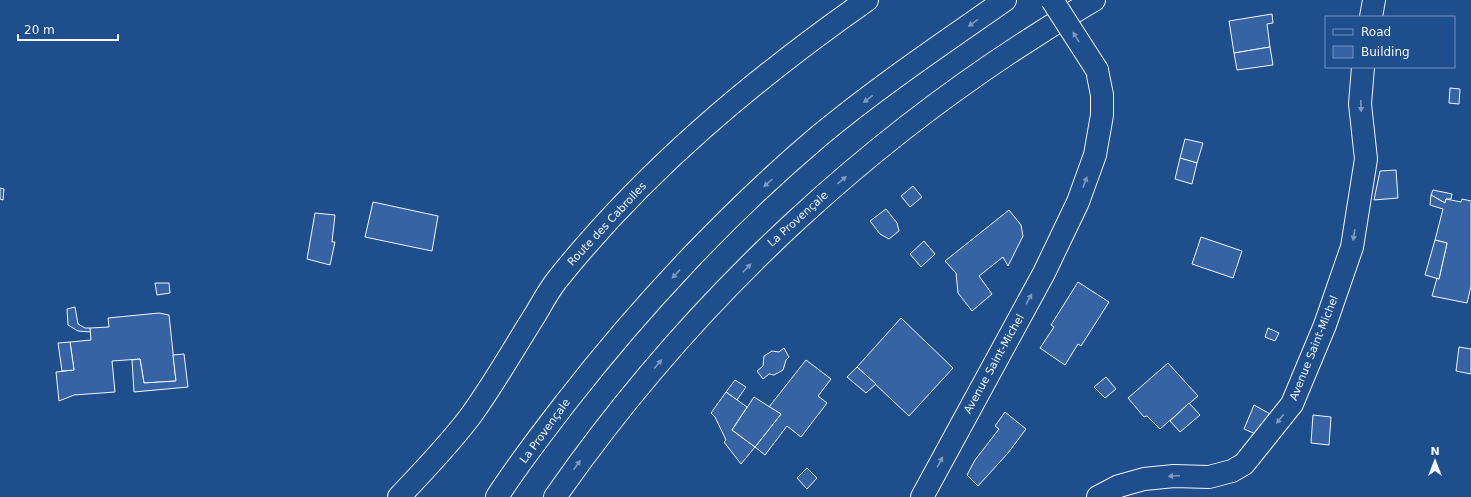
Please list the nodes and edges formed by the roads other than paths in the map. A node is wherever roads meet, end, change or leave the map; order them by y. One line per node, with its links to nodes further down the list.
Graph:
1 (867, 0): 8 (main road, Route des Cabrolles)
2 (1005, 0): 9 (main road, La Provençale, one-way to 9)
3 (1052, 0): 11 (main road, Avenue Saint-Michel, one-way to 3, bridge)
4 (1094, 0): 10 (main road, La Provençale, one-way to 4)
5 (1374, 0): 6 (main road)
6 (1370, 16)
7 (1363, 68): 12 (main road, Avenue Saint-Michel, one-way to 12)
8 (399, 497)
9 (497, 497)
10 (555, 497)
11 (922, 497)
12 (1098, 497)

